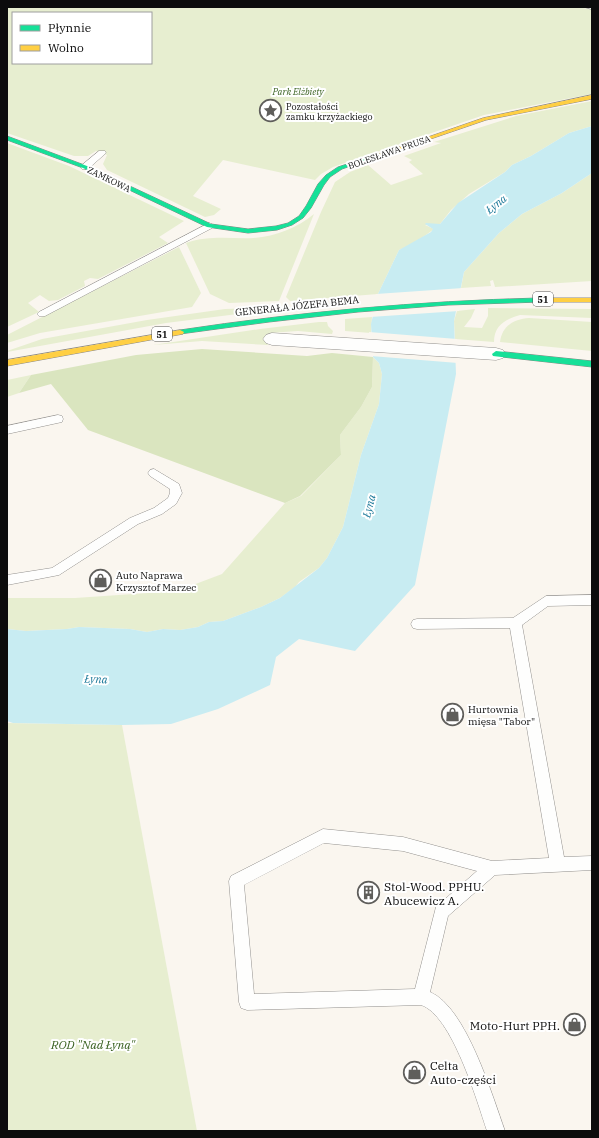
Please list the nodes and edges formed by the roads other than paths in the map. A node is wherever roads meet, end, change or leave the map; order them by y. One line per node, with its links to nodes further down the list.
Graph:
1 (587, 7): 2 (lane)
2 (592, 7)
3 (592, 97): 7 (street, BOLESŁAWA PRUSA)
4 (7, 138): 6 (street, ZAMKOWA)
5 (102, 153): 6 (lane)
6 (85, 167): 7 (street, ZAMKOWA)
7 (209, 226): 9 (lane)
8 (592, 300): 12 (street, GENERAŁA JÓZEFA BEMA / 51)
9 (42, 314)
10 (272, 339): 11 (street)
11 (496, 354): 13 (street)
12 (7, 363)
13 (592, 364)
14 (58, 419): 15 (lane)
15 (7, 430)
16 (154, 473): 17 (lane)
17 (7, 580)
18 (592, 600): 19 (lane)
19 (515, 623): 20 (lane); 22 (lane)
20 (417, 624)
21 (592, 863): 22 (lane)
22 (558, 865): 23 (lane)
23 (492, 868): 24 (lane); 24 (lane)
24 (421, 997): 25 (lane)
25 (496, 1131)

